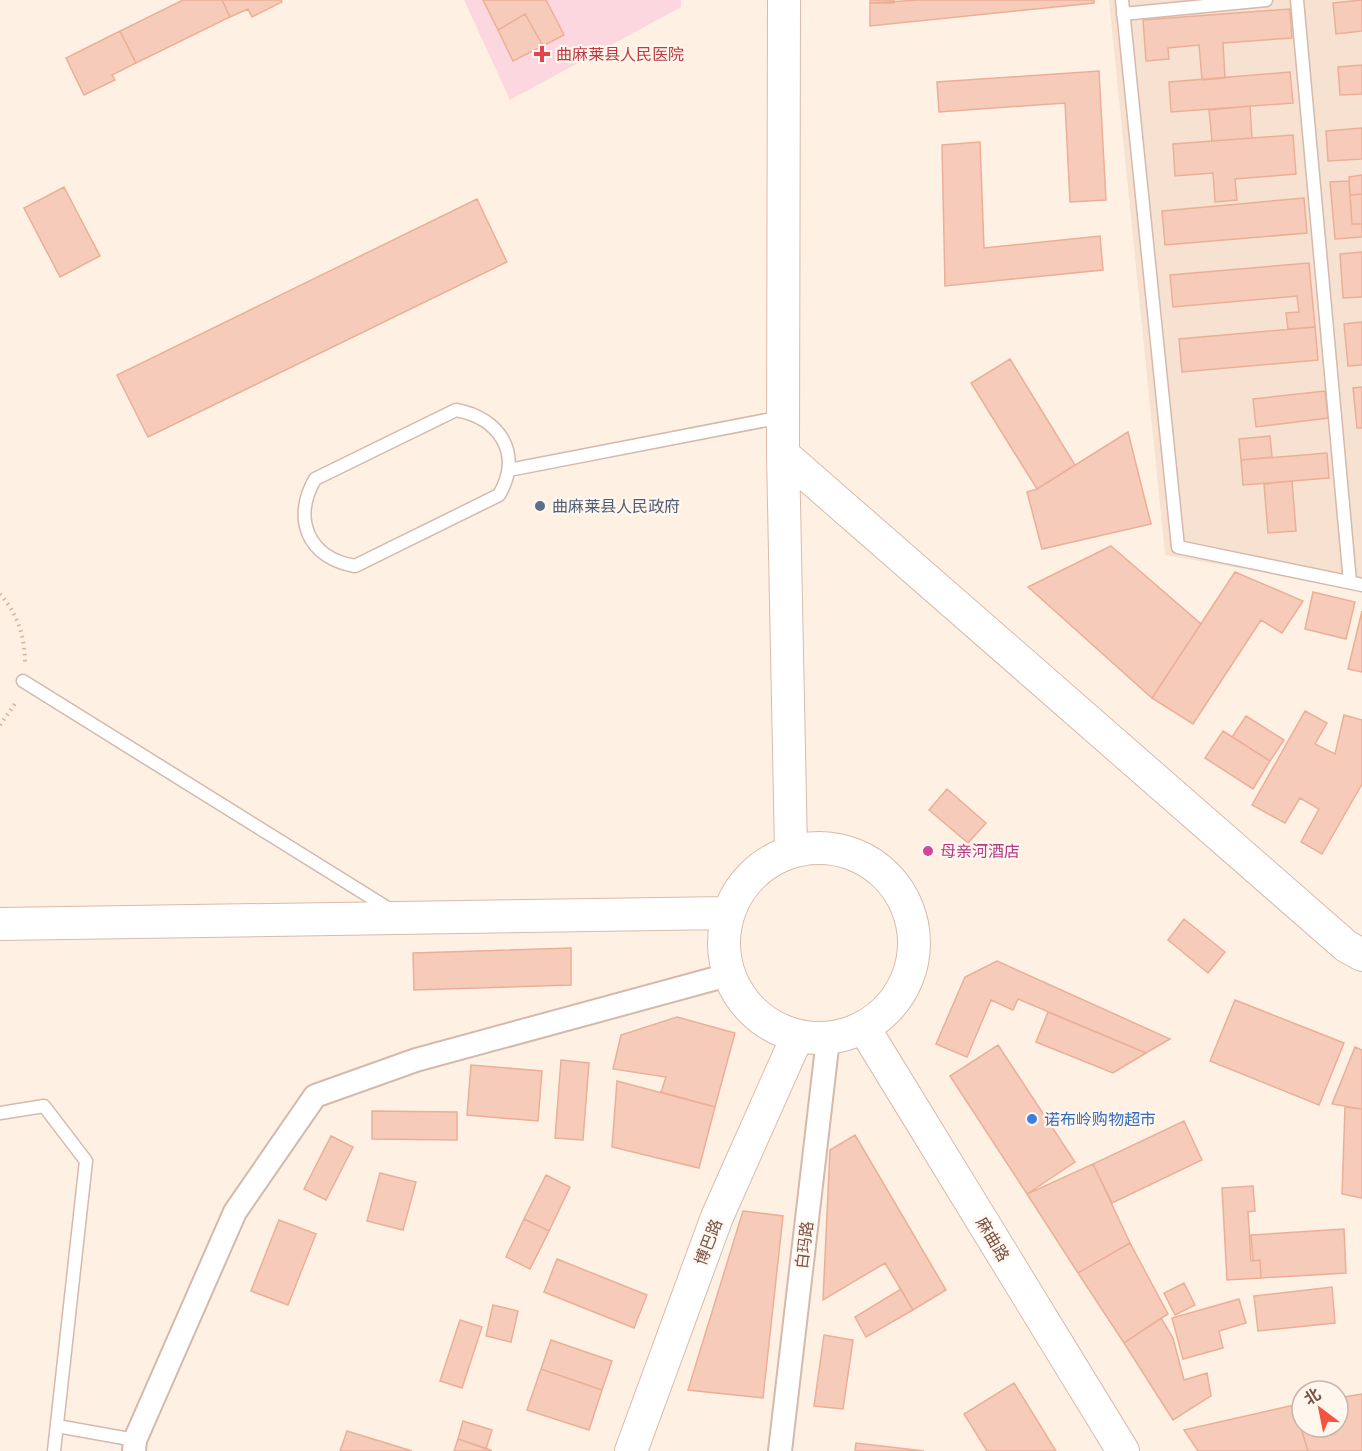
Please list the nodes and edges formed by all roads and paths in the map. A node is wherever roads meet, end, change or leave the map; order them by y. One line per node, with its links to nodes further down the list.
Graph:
1 (784, 0): 6 (main road)
2 (1122, 0): 5 (lane)
3 (1266, 0): 5 (lane)
4 (1297, 0): 9 (lane)
5 (1123, 14): 9 (lane)
6 (784, 417): 7 (main road); 8 (lane)
7 (783, 454): 13 (main road); 17 (main road)
8 (509, 470): 8 (lane)
9 (1356, 583)
10 (0, 594): 11 (path)
11 (17, 619)
12 (23, 681): 15 (lane)
13 (791, 850): 14 (main road); 19 (main road)
14 (727, 913): 15 (main road); 18 (main road)
15 (403, 918): 16 (main road)
16 (0, 924)
17 (1357, 954)
18 (728, 975): 20 (main road); 24 (street)
19 (864, 1028): 21 (main road); 28 (main road, 麻曲路)
20 (797, 1037): 21 (main road); 26 (main road, 博巴路)
21 (828, 1039): 27 (street, 白玛路)
22 (0, 1113): 23 (lane)
23 (57, 1426): 24 (lane); 25 (lane)
24 (134, 1445)
25 (54, 1451)
26 (630, 1451)
27 (780, 1451)
28 (1123, 1451)

